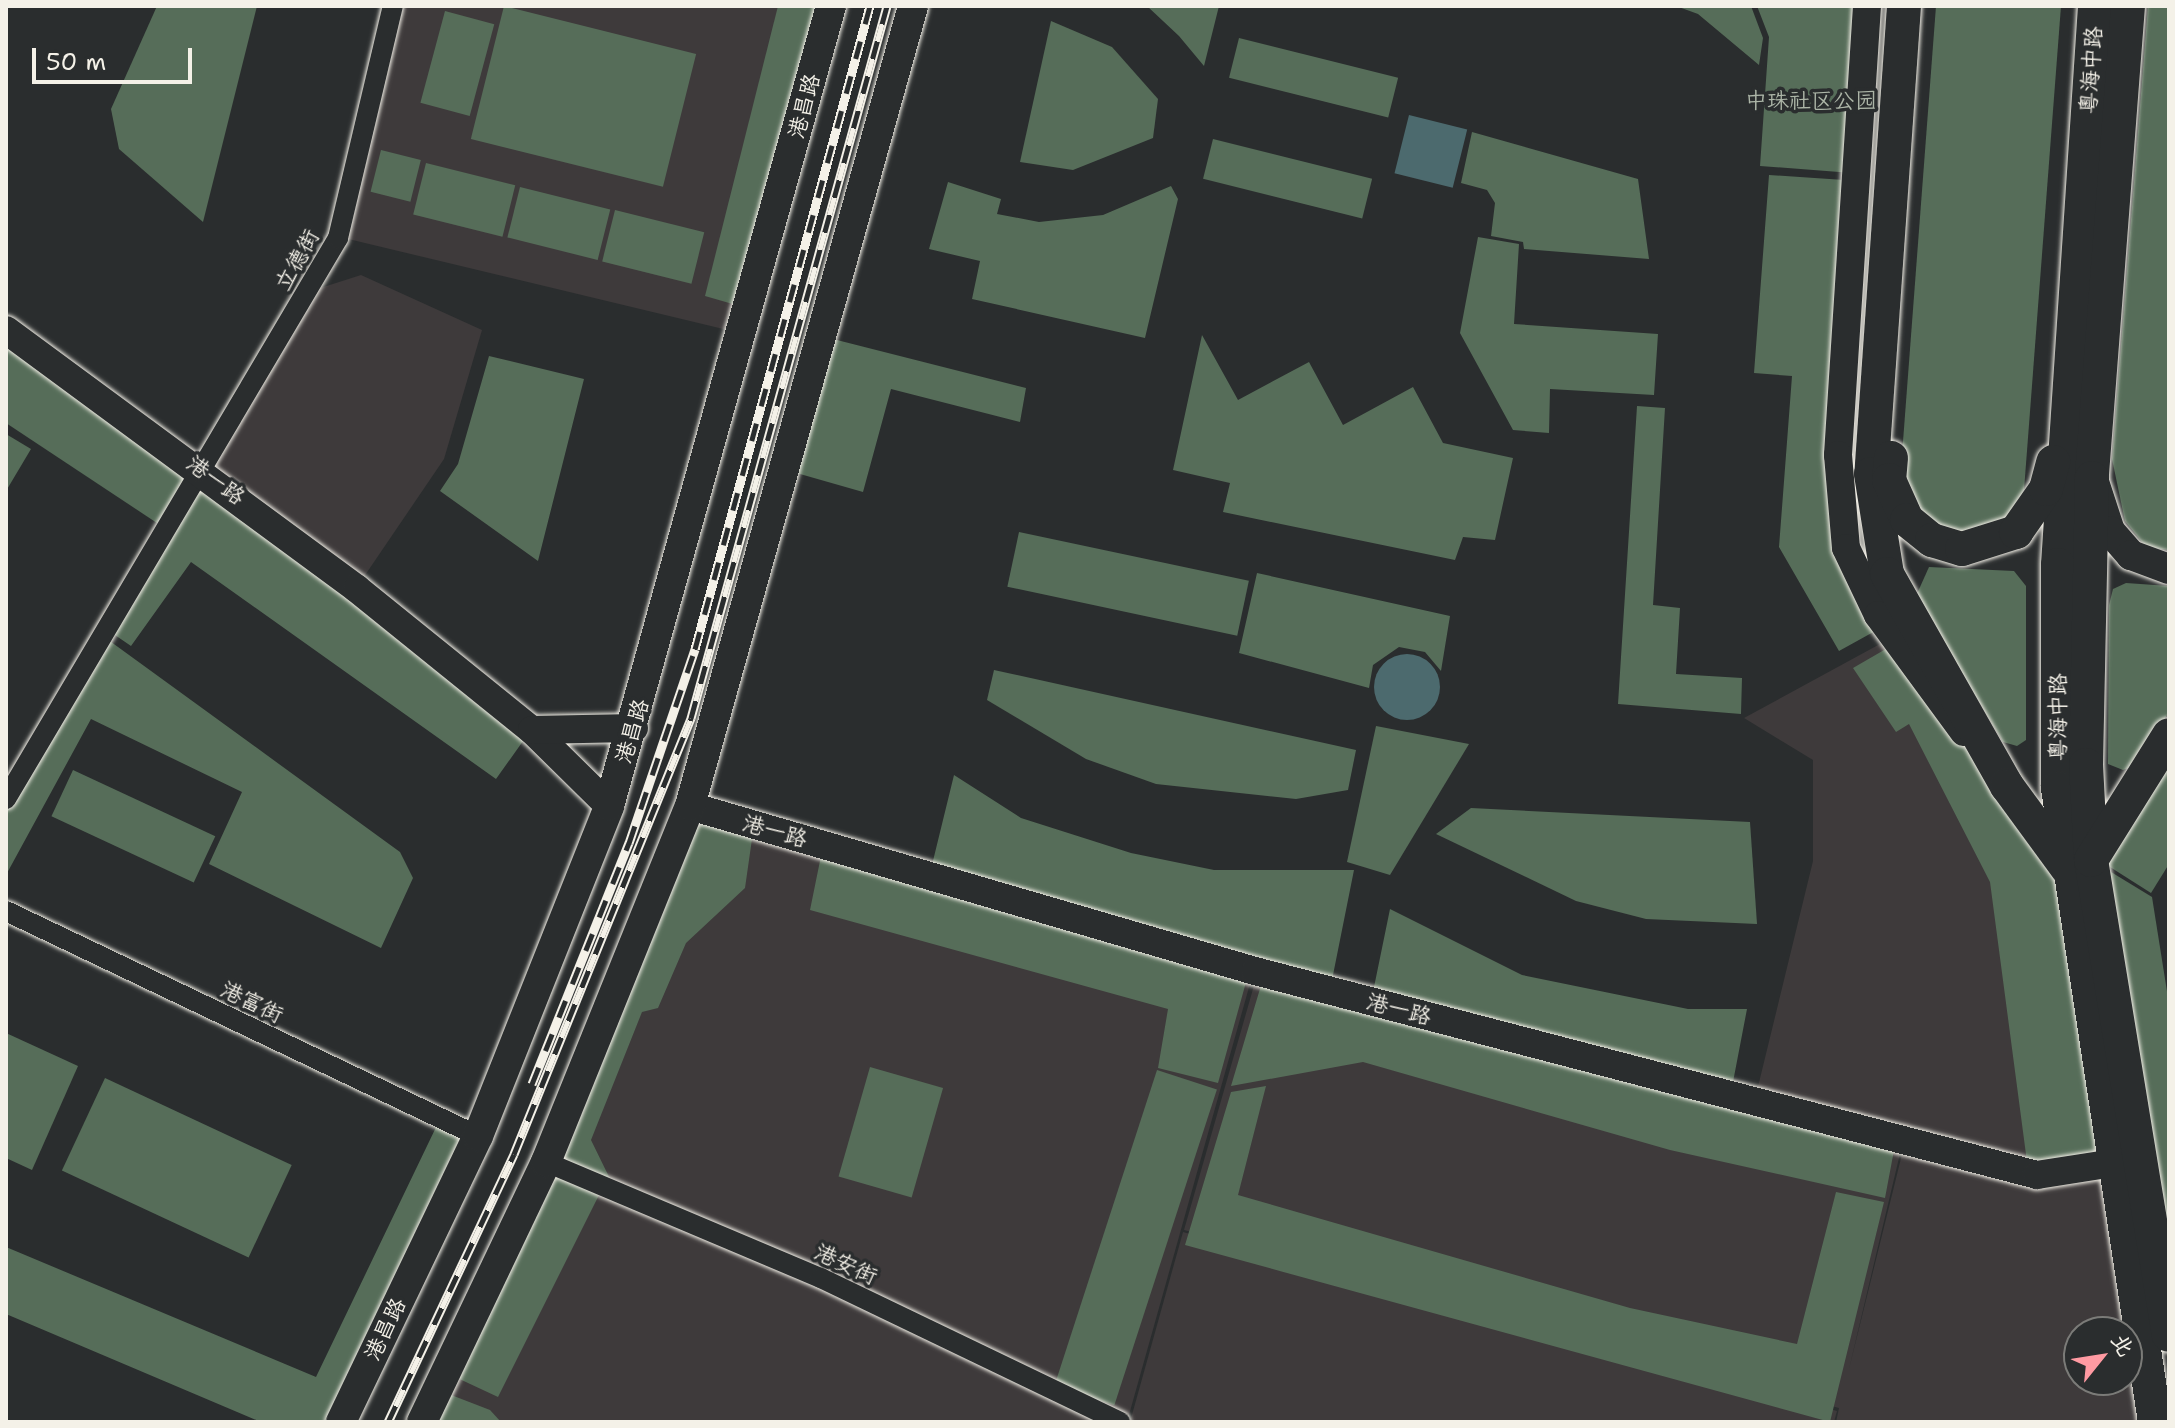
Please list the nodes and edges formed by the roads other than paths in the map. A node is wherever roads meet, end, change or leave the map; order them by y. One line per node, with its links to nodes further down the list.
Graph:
1 (393, 6): 11 (street, 立德街)
2 (831, 6): 14 (main road, 港昌路)
3 (913, 6): 20 (main road)
4 (1867, 6): 17 (street)
5 (1904, 6): 17 (highway)
6 (1925, 6): 10 (highway)
7 (2095, 6): 10 (highway, 粤海中路)
8 (2128, 6): 12 (highway, 粤海中路)
9 (6, 330): 11 (street, 港一路)
10 (2067, 407): 21 (highway, 粤海中路)
11 (203, 469): 15 (street, 港一路); 18 (street)
12 (2092, 478): 13 (main road); 21 (highway, 粤海中路)
13 (2169, 569)
14 (634, 728): 15 (street); 19 (main road, 港昌路)
15 (532, 730): 19 (street, 港一路)
16 (2169, 735): 21 (highway)
17 (2007, 786): 21 (highway)
18 (6, 799)
19 (609, 806): 23 (main road, 港昌路)
20 (690, 806): 24 (main road); 25 (street, 港一路)
21 (2081, 867): 25 (highway, 粤海中路); 26 (highway, 粤海中路)
22 (6, 911): 23 (street, 港富街)
23 (478, 1136): 27 (main road, 港昌路)
24 (546, 1162): 28 (main road); 29 (street, 港安街)
25 (2114, 1163): 30 (highway, 粤海中路)
26 (2169, 1335)
27 (341, 1422)
28 (422, 1422)
29 (1120, 1422)
30 (2155, 1422)

